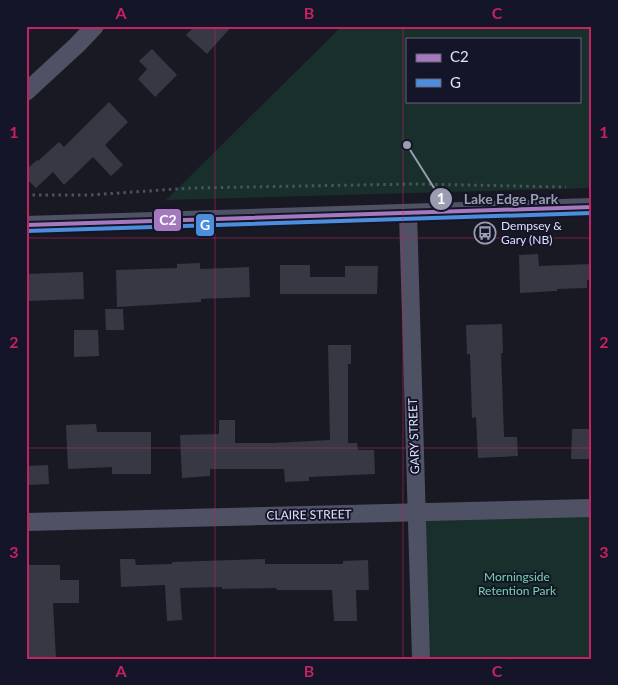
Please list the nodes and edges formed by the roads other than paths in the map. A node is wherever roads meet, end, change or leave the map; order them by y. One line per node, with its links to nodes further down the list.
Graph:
1 (95, 26): 2 (street)
2 (26, 92)
3 (592, 208): 4 (street)
4 (408, 213): 5 (street); 7 (street, GARY STREET)
5 (26, 225)
6 (592, 508): 7 (street, CLAIRE STREET)
7 (417, 512): 8 (street, CLAIRE STREET); 9 (street, GARY STREET)
8 (26, 522)
9 (421, 659)

